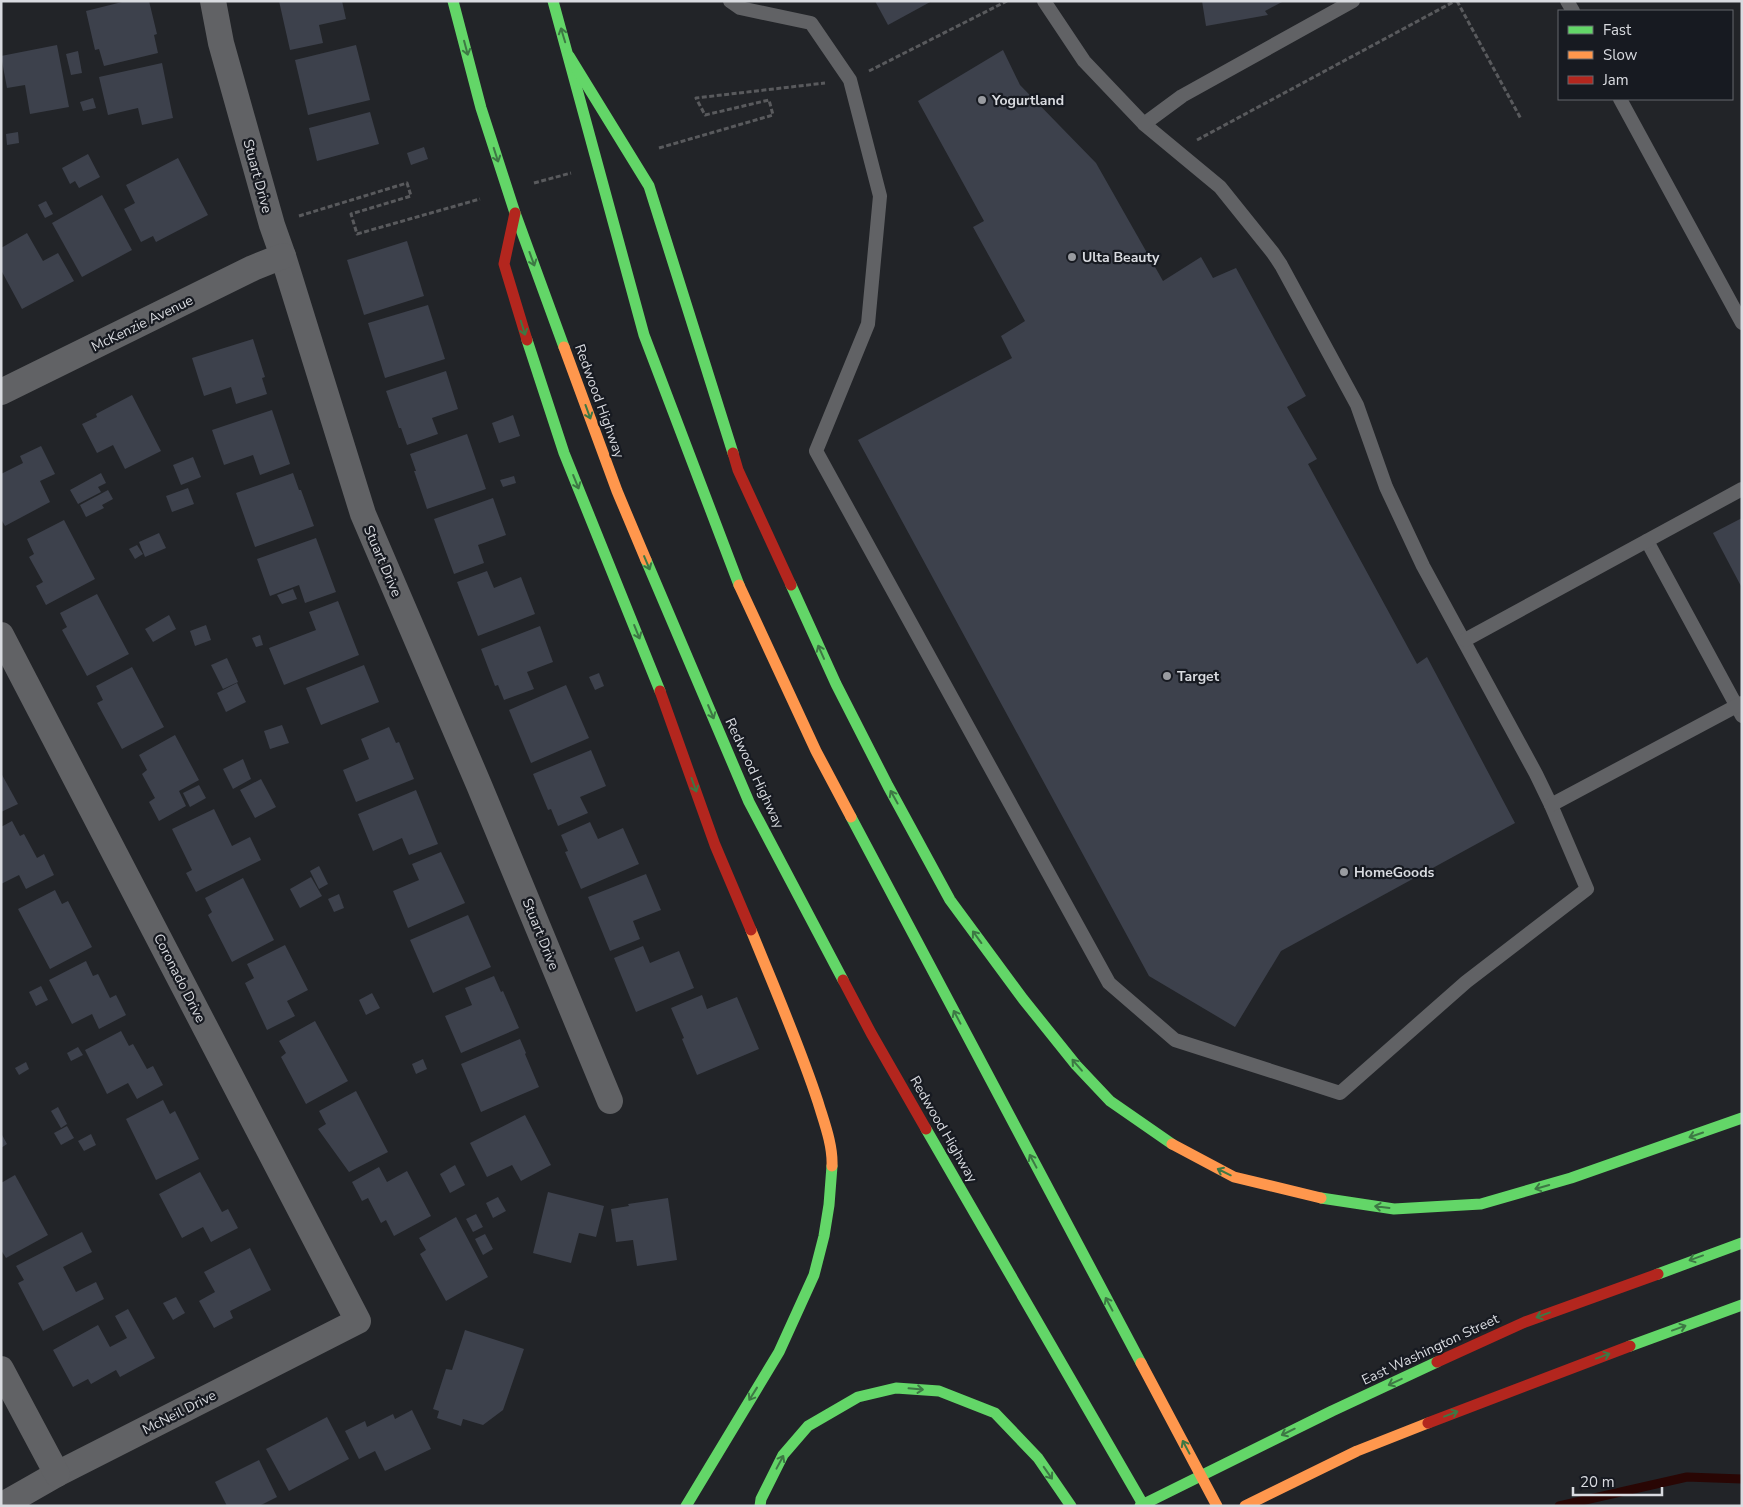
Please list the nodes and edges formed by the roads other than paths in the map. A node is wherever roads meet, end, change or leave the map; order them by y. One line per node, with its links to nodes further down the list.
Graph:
1 (213, 1): 11 (street, Stuart Drive)
2 (453, 1): 10 (main road, Redwood Highway, one-way to 10)
3 (553, 1): 7 (main road, one-way to 3)
4 (730, 1): 19 (lane)
5 (1044, 1): 9 (lane)
6 (1353, 1): 9 (lane)
7 (569, 56): 21 (main road, one-way to 7); 33 (main road, one-way to 7)
8 (1621, 100): 12 (lane)
9 (1144, 124): 17 (lane)
10 (515, 213): 28 (main road, one-way to 28); 32 (main road, Redwood Highway, one-way to 32)
11 (283, 256): 13 (street, McKenzie Avenue); 20 (street, Stuart Drive)
12 (1742, 323)
13 (1, 392)
14 (1742, 489): 15 (lane)
15 (1647, 541): 17 (lane); 18 (lane)
16 (1, 635): 24 (street, Coronado Drive)
17 (1465, 640): 19 (lane)
18 (1740, 709): 19 (lane)
19 (1551, 806)
20 (610, 1101)
21 (1742, 1118)
22 (1742, 1243): 31 (main road, East Washington Street, one-way to 31)
23 (1742, 1305): 34 (main road, one-way to 23)
24 (358, 1321): 26 (street, McNeil Drive)
25 (1, 1369): 26 (street)
26 (57, 1474): 27 (street, McNeil Drive)
27 (1, 1506)
28 (686, 1506)
29 (760, 1506): 30 (main road, one-way to 30)
30 (1071, 1506)
31 (1140, 1506)
32 (1144, 1506)
33 (1217, 1506)
34 (1245, 1506)

